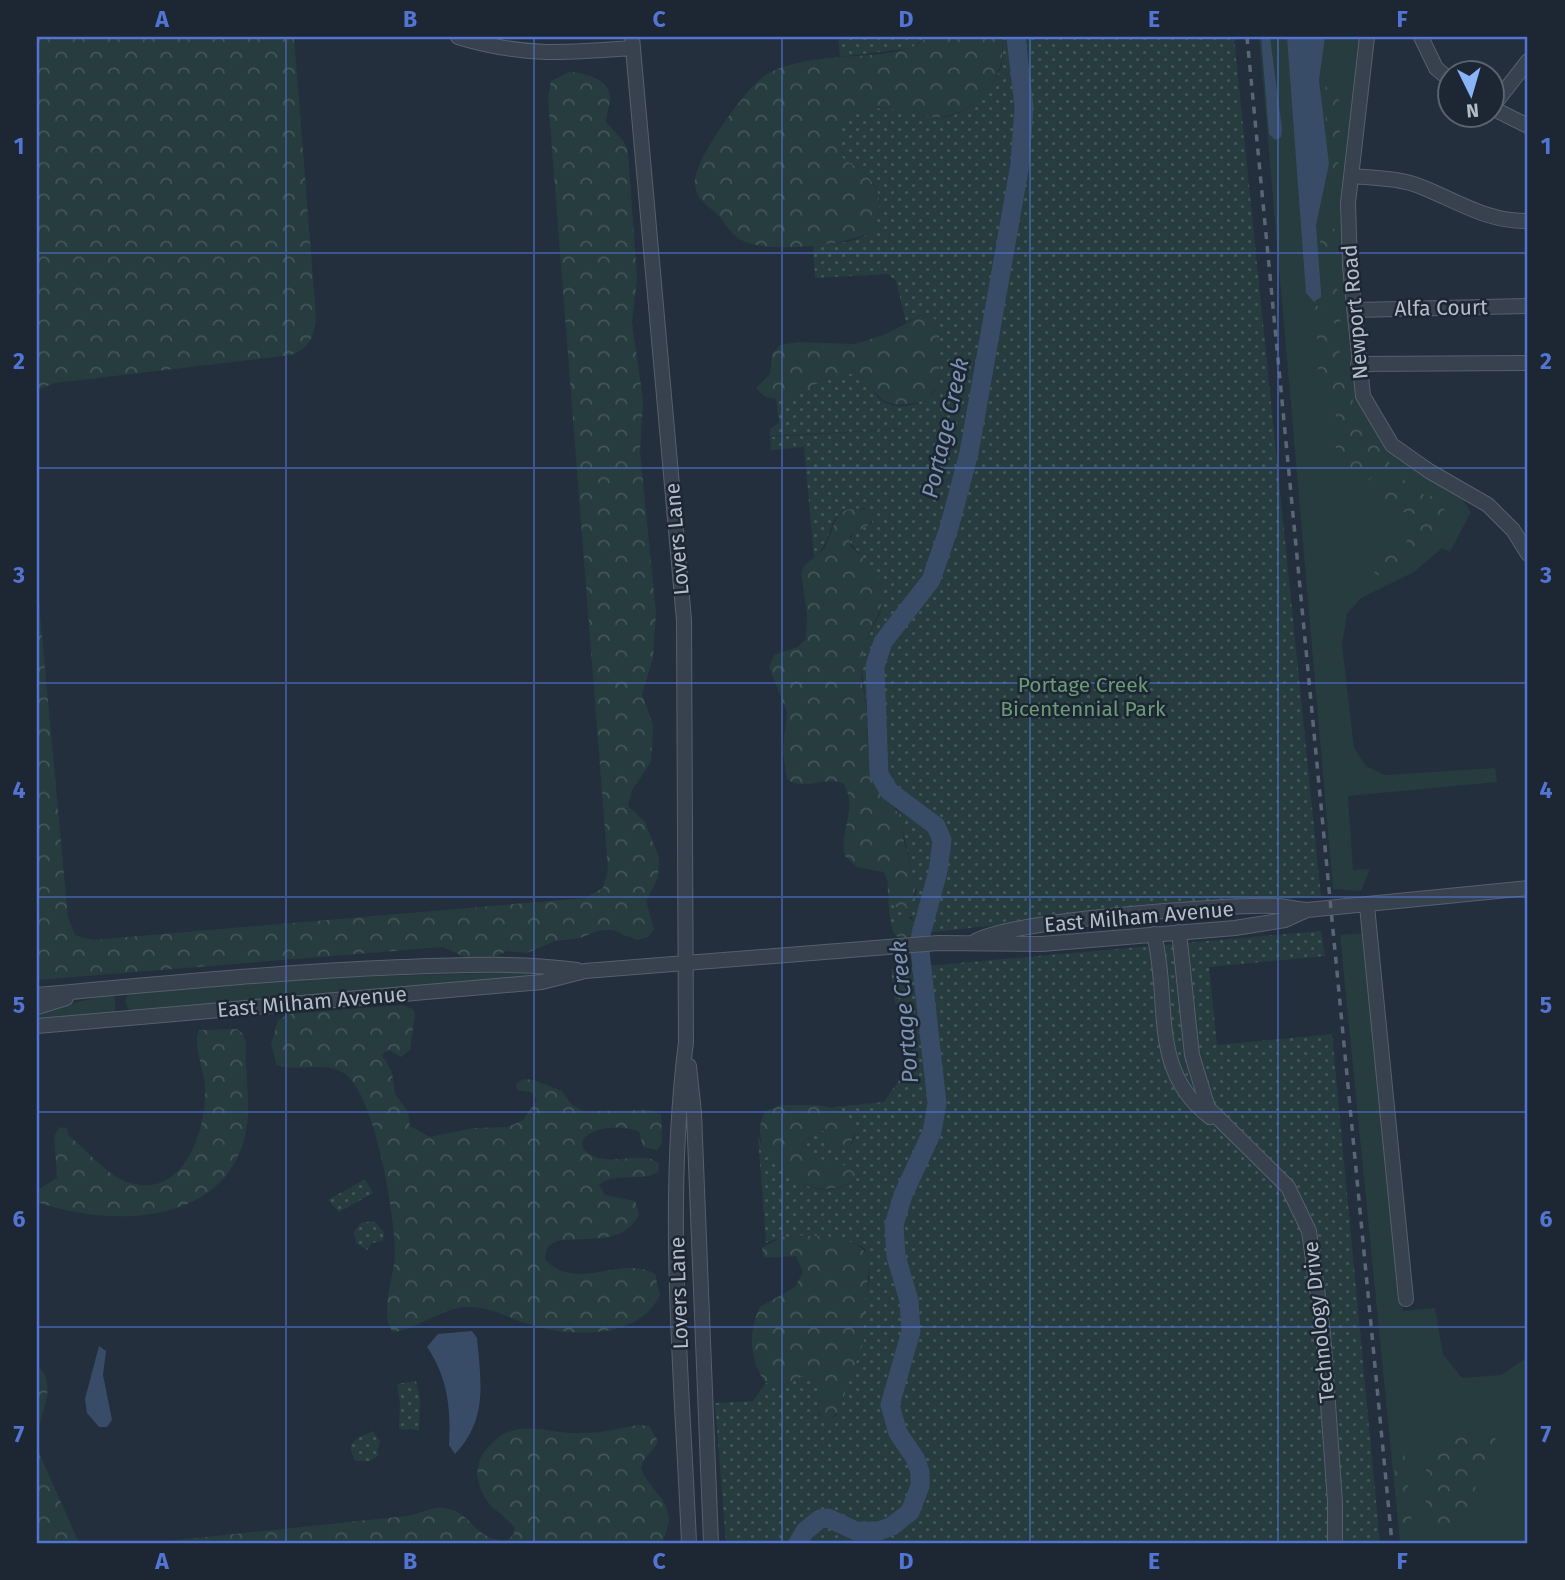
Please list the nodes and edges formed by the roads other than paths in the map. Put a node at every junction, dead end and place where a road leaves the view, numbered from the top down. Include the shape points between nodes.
1 (458, 37) edge
2 (1367, 37) edge
3 (1421, 37) edge
4 (632, 42) edge
5 (1528, 61) edge
6 (1436, 68) edge
7 (1506, 89) edge
8 (1506, 114) edge
9 (1528, 126) edge
10 (1353, 176) junction
11 (1528, 221) edge
12 (1528, 306) edge
13 (1354, 310) junction
14 (1528, 363) edge
15 (1358, 364) junction
16 (1528, 554) edge
17 (1528, 888) edge
18 (1367, 905) junction
19 (1307, 910) junction
20 (1179, 932) junction
21 (1154, 934) junction
22 (974, 942) junction
23 (687, 965) junction
24 (585, 971) junction
25 (87, 991) junction
26 (37, 995) edge
27 (37, 1007) edge
28 (1189, 1025) junction
29 (37, 1026) edge
30 (1164, 1028) junction
31 (686, 1042) junction
32 (1230, 1133) junction
33 (1406, 1299) dead end
34 (689, 1543) edge
35 (710, 1543) edge
36 (1335, 1543) edge

1 - 4 street via 505,50 546,54
2 - 10 street, Newport Road
3 - 6 street
4 - 23 street, Lovers Lane via 684,620
5 - 7 street
8 - 9 street
10 - 11 street via 1394,179 1473,212
10 - 13 street, Newport Road via 1348,235
12 - 13 street, Alfa Court
13 - 15 street, Newport Road
14 - 15 street
15 - 16 street, Newport Road via 1363,396 1392,445 1488,505 1513,530
17 - 18 street, East Milham Avenue
18 - 19 street, East Milham Avenue
18 - 33 street
19 - 20 street, East Milham Avenue via 1286,920
19 - 22 street, East Milham Avenue via 1275,906 1176,911 1038,926
20 - 21 street, East Milham Avenue
20 - 28 street, Technology Drive
21 - 22 street, East Milham Avenue via 1042,944 988,946
21 - 30 street
22 - 23 street, East Milham Avenue
23 - 24 street, East Milham Avenue
23 - 31 street, Lovers Lane
24 - 25 street, East Milham Avenue via 551,966 386,968
24 - 29 street, East Milham Avenue via 542,982
25 - 26 street, East Milham Avenue
25 - 27 street
28 - 30 street
28 - 32 street, Technology Drive via 1198,1084 1208,1108
30 - 32 street via 1177,1083 1194,1105
31 - 34 street, Lovers Lane via 678,1107 676,1244
31 - 35 street, Lovers Lane via 695,1126
32 - 36 street, Technology Drive via 1288,1187 1309,1231 1323,1333

